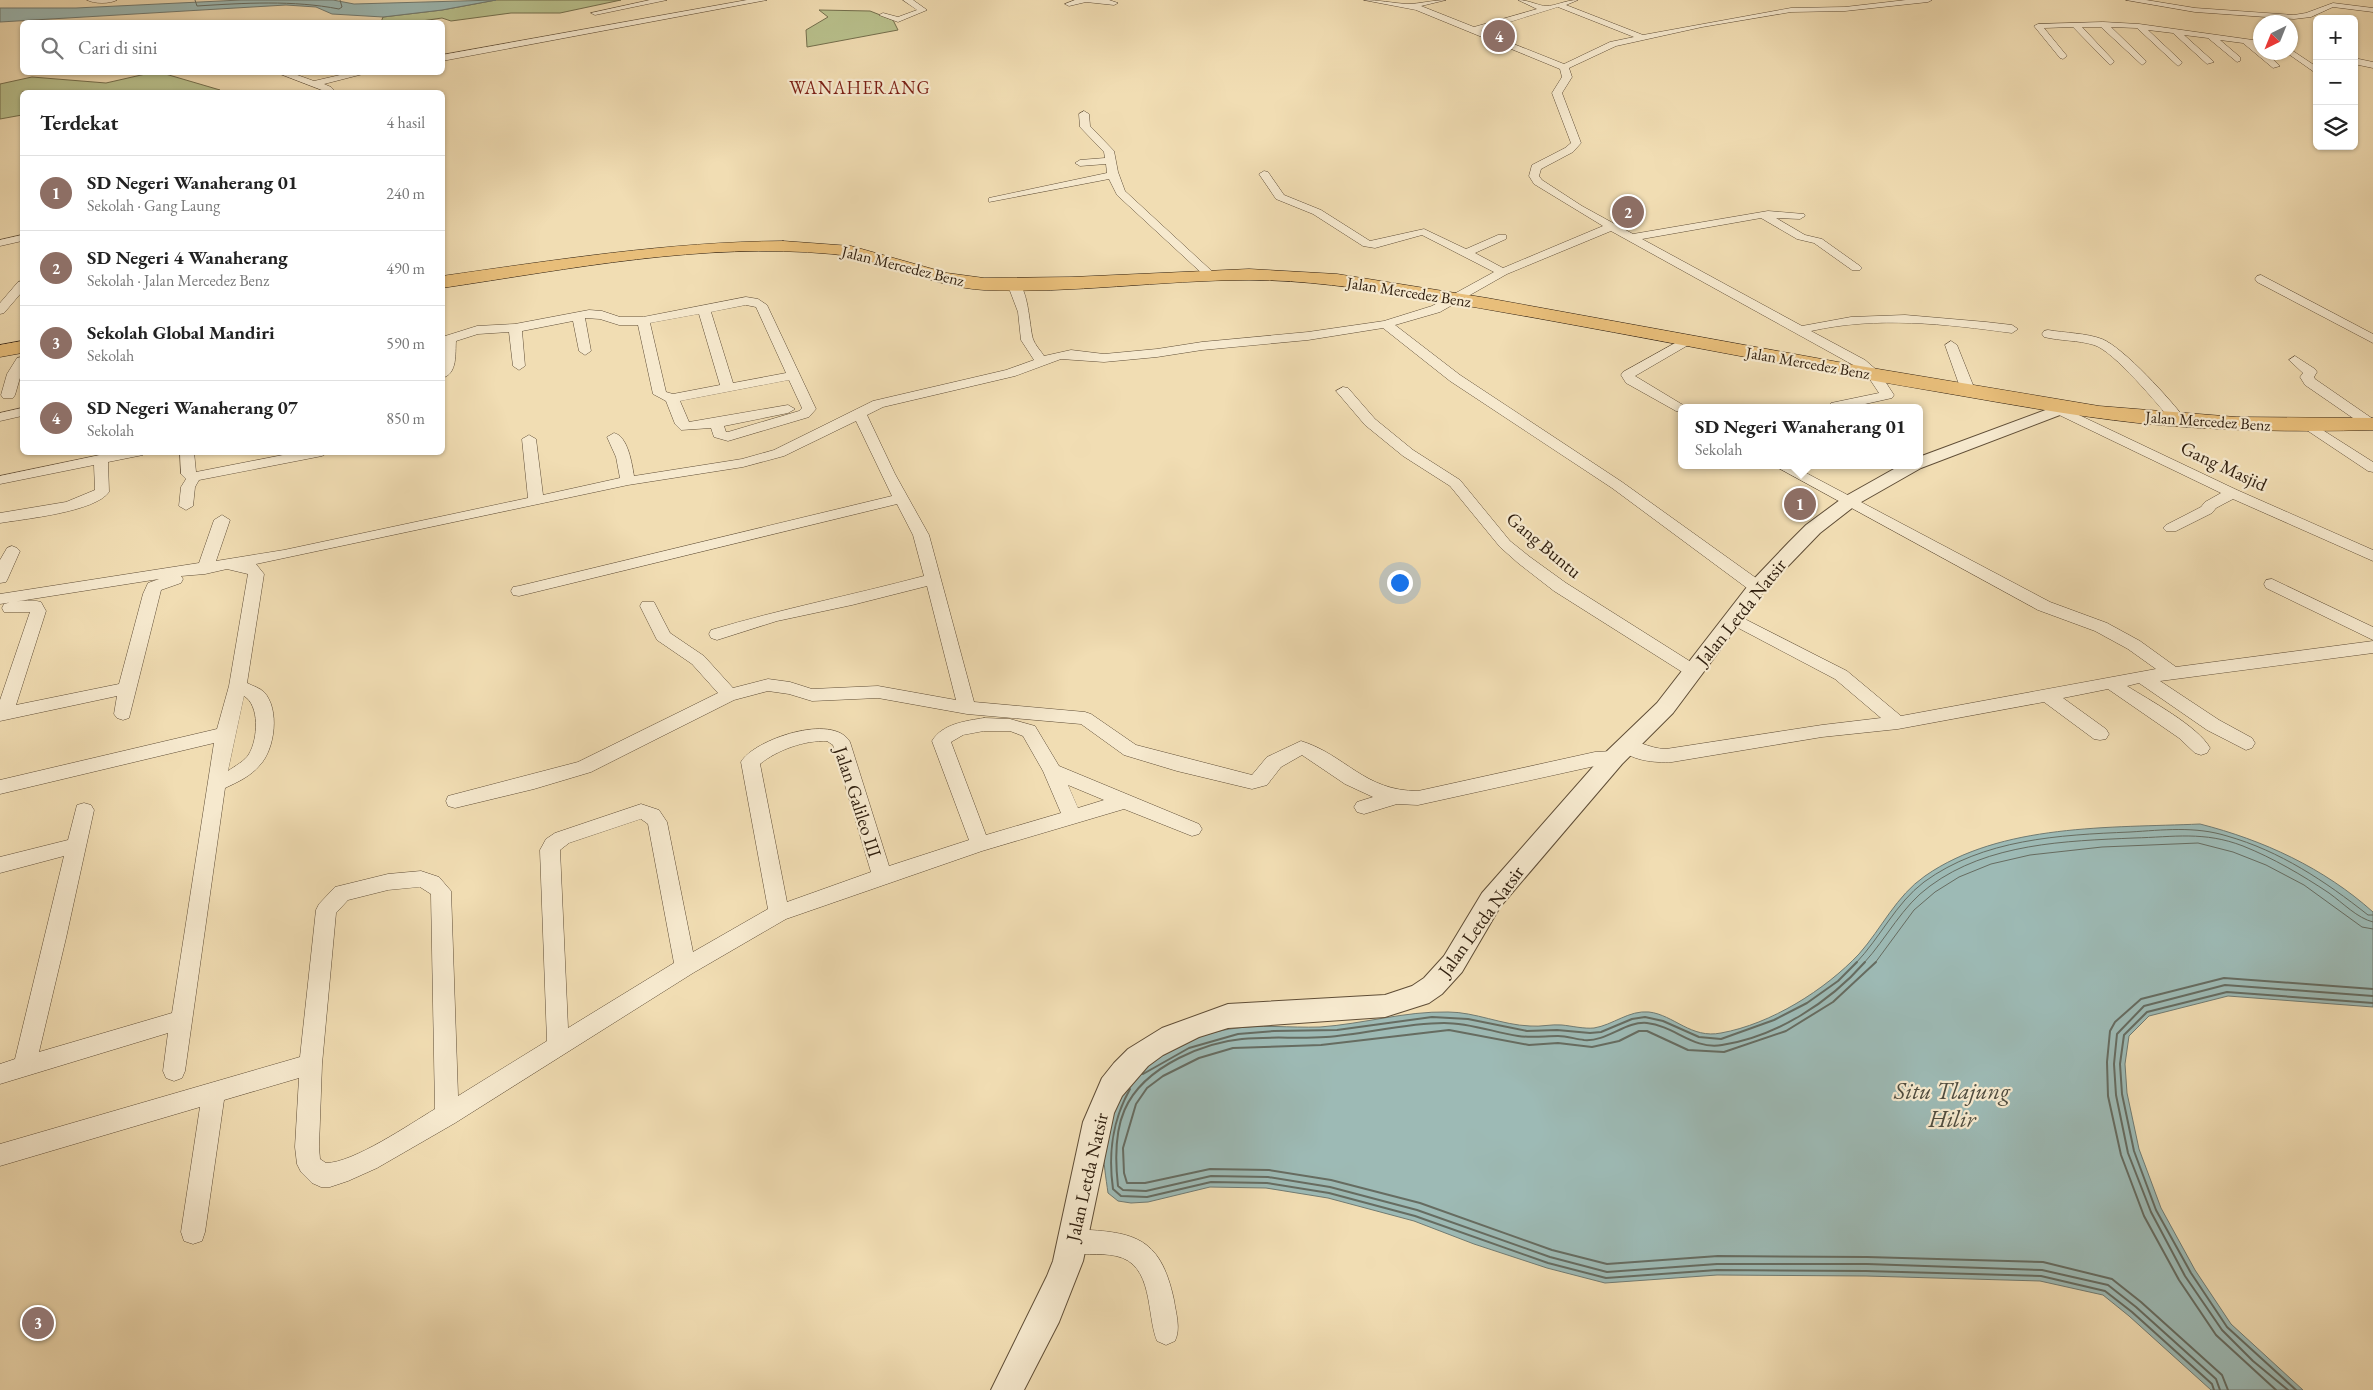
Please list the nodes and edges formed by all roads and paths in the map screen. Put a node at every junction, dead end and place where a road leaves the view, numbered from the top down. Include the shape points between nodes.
1 (91, 0) edge
2 (113, 0) edge
3 (663, 0) edge
4 (763, 0) edge
5 (907, 0) edge
6 (1085, 0) edge
7 (1368, 0) edge
8 (1442, 0) edge
9 (1522, 0) edge
10 (1574, 0) edge
11 (1928, 0) edge
12 (2130, 0) edge
13 (730, 2) edge
14 (1114, 3) dead end
15 (1069, 4) dead end
16 (1559, 5) junction
17 (1411, 6) junction
18 (1545, 9) junction
19 (2373, 10) edge
20 (884, 15) dead end
21 (2103, 24) junction
22 (2076, 25) junction
23 (2139, 26) junction
24 (607, 28) junction
25 (1474, 30) junction
26 (2175, 31) junction
27 (2209, 35) junction
28 (1641, 37) junction
29 (2246, 40) junction
30 (2253, 42) edge
31 (2164, 50) junction
32 (2298, 51) edge
33 (2197, 52) junction
34 (2307, 52) dead end
35 (2063, 56) dead end
36 (2298, 56) edge
37 (445, 57) edge
38 (2238, 60) dead end
39 (2358, 60) edge
40 (2373, 60) edge
41 (2358, 61) edge
42 (2110, 62) dead end
43 (2142, 62) dead end
44 (2210, 62) dead end
45 (2178, 63) dead end
46 (2373, 65) edge
47 (2276, 66) dead end
48 (1564, 67) junction
49 (2313, 69) edge
50 (354, 75) edge
51 (302, 76) edge
52 (314, 84) junction
53 (328, 90) edge
54 (1084, 114) dead end
55 (1108, 161) junction
56 (1080, 163) dead end
57 (1264, 174) dead end
58 (1112, 175) junction
59 (993, 200) dead end
60 (1763, 216) junction
61 (1800, 216) dead end
62 (1612, 226) junction
63 (1502, 237) dead end
64 (1632, 237) junction
65 (20, 238) edge
66 (0, 243) edge
67 (1466, 253) junction
68 (1856, 268) dead end
69 (1503, 272) junction
70 (1212, 276) junction
71 (2261, 279) dead end
72 (445, 282) edge
73 (1012, 283) junction
74 (20, 287) edge
75 (1456, 300) junction
76 (0, 310) edge
77 (704, 310) junction
78 (578, 317) junction
79 (643, 321) junction
80 (1386, 324) junction
81 (515, 328) junction
82 (2012, 329) dead end
83 (1800, 330) junction
84 (2048, 334) dead end
85 (2373, 339) edge
86 (446, 340) edge
87 (1686, 341) junction
88 (1951, 345) dead end
89 (20, 347) edge
90 (0, 351) edge
91 (585, 351) dead end
92 (2295, 360) dead end
93 (1042, 362) junction
94 (20, 364) edge
95 (519, 366) dead end
96 (445, 371) edge
97 (1874, 374) junction
98 (794, 376) junction
99 (728, 388) junction
100 (1968, 390) junction
101 (1343, 391) dead end
102 (8, 395) dead end
103 (672, 398) junction
104 (1846, 404) edge
105 (1678, 406) edge
106 (2063, 408) junction
107 (859, 412) junction
108 (20, 413) edge
109 (1, 418) edge
110 (2179, 420) junction
111 (2372, 424) edge
112 (2310, 426) junction
113 (614, 437) dead end
114 (529, 439) dead end
115 (63, 455) edge
116 (124, 455) edge
117 (187, 455) edge
118 (307, 455) edge
119 (102, 460) junction
120 (1923, 461) edge
121 (60, 468) junction
122 (2373, 468) edge
123 (1788, 469) edge
124 (1907, 469) edge
125 (194, 477) junction
126 (0, 480) edge
127 (628, 481) junction
128 (2232, 493) junction
129 (902, 498) junction
130 (536, 501) junction
131 (1850, 501) junction
132 (186, 506) dead end
133 (0, 518) edge
134 (222, 520) dead end
135 (2172, 528) dead end
136 (12, 550) dead end
137 (2373, 556) edge
138 (205, 568) junction
139 (0, 578) edge
140 (934, 579) junction
141 (2272, 584) dead end
142 (1757, 586) junction
143 (519, 591) dead end
144 (0, 599) edge
145 (648, 606) dead end
146 (0, 610) edge
147 (1733, 618) junction
148 (717, 634) dead end
149 (2373, 634) edge
150 (2373, 647) edge
151 (1692, 672) junction
152 (2173, 673) junction
153 (2142, 678) junction
154 (2111, 683) junction
155 (238, 686) junction
156 (127, 688) junction
157 (729, 695) junction
158 (2047, 695) junction
159 (966, 708) junction
160 (2, 714) edge
161 (123, 714) dead end
162 (1898, 723) junction
163 (225, 734) junction
164 (2100, 734) dead end
165 (2246, 743) dead end
166 (2201, 748) dead end
167 (1621, 752) junction
168 (1052, 771) junction
169 (216, 784) junction
170 (0, 787) edge
171 (1397, 797) junction
172 (454, 801) dead end
173 (1123, 802) junction
174 (1364, 807) dead end
175 (84, 810) dead end
176 (1073, 817) junction
177 (1192, 829) dead end
178 (980, 844) junction
179 (76, 845) junction
180 (0, 864) edge
181 (882, 876) junction
182 (779, 913) junction
183 (685, 967) junction
184 (181, 1020) junction
185 (558, 1045) junction
186 (311, 1064) junction
187 (24, 1067) junction
188 (174, 1071) dead end
189 (0, 1074) edge
190 (214, 1091) junction
191 (447, 1115) junction
192 (0, 1155) edge
193 (193, 1232) dead end
194 (1072, 1241) junction
195 (1166, 1332) dead end
196 (1007, 1390) edge

1 - 2 street
3 - 24 street via 596,12
4 - 13 street
5 - 20 street via 923,10 898,20
6 - 14 street
6 - 15 street
7 - 17 street
8 - 17 street
9 - 18 street
10 - 16 street
11 - 28 street via 1845,9 1791,10
12 - 19 street via 2195,10 2281,17 2304,16 2333,5
13 - 24 street
16 - 18 street
16 - 28 street
17 - 25 street
18 - 25 street
21 - 22 street
21 - 23 street
21 - 43 street
22 - 35 street via 2038,26
22 - 42 street
23 - 26 street
23 - 31 street
24 - 37 street
25 - 48 street
26 - 27 street
26 - 33 street
27 - 29 street
27 - 38 street
28 - 48 street via 1613,44
29 - 30 street
29 - 47 street
31 - 33 street
31 - 45 street
32 - 34 street
33 - 44 street
36 - 49 street
39 - 40 street
41 - 46 street
48 - 62 street via 1567,77 1557,92 1576,140 1575,145 1536,167 1534,176 1547,189
50 - 52 street
51 - 52 street
52 - 53 street
54 - 55 street via 1084,127 1106,147 1110,154
55 - 56 street
55 - 58 street
57 - 67 street via 1280,197 1317,212 1367,244 1375,245 1422,231
58 - 59 street
58 - 70 street via 1121,193
60 - 61 street
60 - 64 street
60 - 68 street via 1802,237 1818,241
62 - 64 street
62 - 69 street
63 - 67 street
64 - 83 street
65 - 66 street
67 - 69 street
69 - 75 street
70 - 73 main road, Jalan Mercedez Benz
70 - 75 main road, Jalan Mercedez Benz via 1275,275 1331,279
71 - 85 street
72 - 73 main road, Jalan Mercedez Benz via 679,251 751,247 843,250 943,278 981,284
73 - 93 street via 1024,312 1027,340
74 - 76 street
75 - 80 street via 1424,314
75 - 87 main road, Jalan Mercedez Benz
77 - 79 street
77 - 98 street via 746,301 761,305
77 - 99 street
78 - 79 street via 595,314 612,320
78 - 81 street
78 - 91 street
79 - 103 street via 660,394
80 - 93 street via 1318,335 1104,358 1065,354
80 - 142 street via 1455,378 1617,485
81 - 86 street via 478,330
81 - 95 street
82 - 83 street via 1926,320 1842,322
83 - 97 street
84 - 110 street via 2096,341 2107,346
86 - 96 street
87 - 97 main road, Jalan Mercedez Benz
87 - 105 street via 1628,375
88 - 100 street
89 - 90 main road
92 - 111 street via 2310,372 2307,380
93 - 107 street via 975,382 893,399
94 - 102 street
97 - 100 main road, Jalan Mercedez Benz
97 - 104 street via 1887,396
98 - 99 street
98 - 103 street via 808,405 717,424 684,426
99 - 103 street
100 - 106 main road, Jalan Mercedez Benz
101 - 151 street, Gang Buntu via 1370,422 1408,453 1455,483 1505,544 1524,560
106 - 110 main road, Jalan Mercedez Benz
106 - 120 street
106 - 128 street, Gang Masjid
107 - 127 street via 808,441 761,458
107 - 129 street
108 - 109 street
110 - 112 main road, Jalan Mercedez Benz
111 - 112 main road, Jalan Mercedez Benz
112 - 122 street
113 - 127 street via 623,457
114 - 130 street
115 - 121 street
116 - 119 street
117 - 125 street via 188,474
118 - 125 street
119 - 121 street
119 - 133 street via 102,492 97,497
121 - 126 street
123 - 131 street
124 - 131 street, Jalan Letda Natsir
125 - 132 street via 188,487
127 - 130 street
128 - 135 street
128 - 137 street, Gang Masjid
129 - 140 street via 921,535
129 - 143 street
130 - 138 street via 284,555
131 - 142 street, Jalan Letda Natsir via 1814,529
131 - 152 street via 2044,606 2101,627
134 - 138 street
136 - 139 street
138 - 144 street
140 - 148 street via 775,616
140 - 159 street
141 - 149 street
142 - 147 street, Jalan Letda Natsir
145 - 157 street via 663,636 698,660
146 - 160 street via 28,606 35,606 38,610
147 - 151 street, Jalan Letda Natsir
147 - 162 street via 1841,675
150 - 152 street
151 - 167 street, Jalan Letda Natsir via 1665,708
152 - 153 street
153 - 154 street
153 - 165 street
154 - 158 street
154 - 166 street via 2185,732
155 - 156 street via 256,574 255,570 246,567 198,573 154,587
155 - 163 street
155 - 169 street via 258,696 262,702 262,746 256,758 240,772
156 - 160 street
156 - 161 street
157 - 159 street via 768,686 812,695 878,692
157 - 172 street via 584,767
158 - 162 street
158 - 164 street
159 - 171 street via 1085,718 1130,750 1252,782 1260,780 1274,762 1301,748 1314,753 1362,786
162 - 167 street via 1822,731 1657,757
163 - 169 street
163 - 170 street
167 - 171 street via 1418,798
167 - 194 street, Jalan Letda Natsir via 1491,900 1453,964 1420,995 1400,1003 1360,1009 1228,1016 1181,1031 1142,1054 1115,1082 1103,1104
168 - 173 street
168 - 176 street
168 - 178 street via 1029,731 1023,727 973,726 944,737 941,741
169 - 184 street
171 - 174 street
173 - 176 street
173 - 177 street
175 - 179 street
176 - 178 street
178 - 181 street
179 - 180 street
179 - 187 street
181 - 182 street
181 - 182 street, Jalan Galileo III via 841,742 835,736 824,734 783,744 750,762
182 - 183 street
183 - 185 street
183 - 185 street via 652,815 641,811 558,841 550,850
184 - 187 street
184 - 188 street
185 - 191 street
186 - 190 street
186 - 191 street via 307,1147 309,1164 321,1175 348,1170
186 - 191 street via 326,910 342,893 357,888 421,879 432,883 441,891
187 - 189 street
190 - 192 street
190 - 193 street
194 - 195 street via 1119,1244 1144,1255 1157,1286
194 - 196 street, Jalan Letda Natsir via 1054,1301

